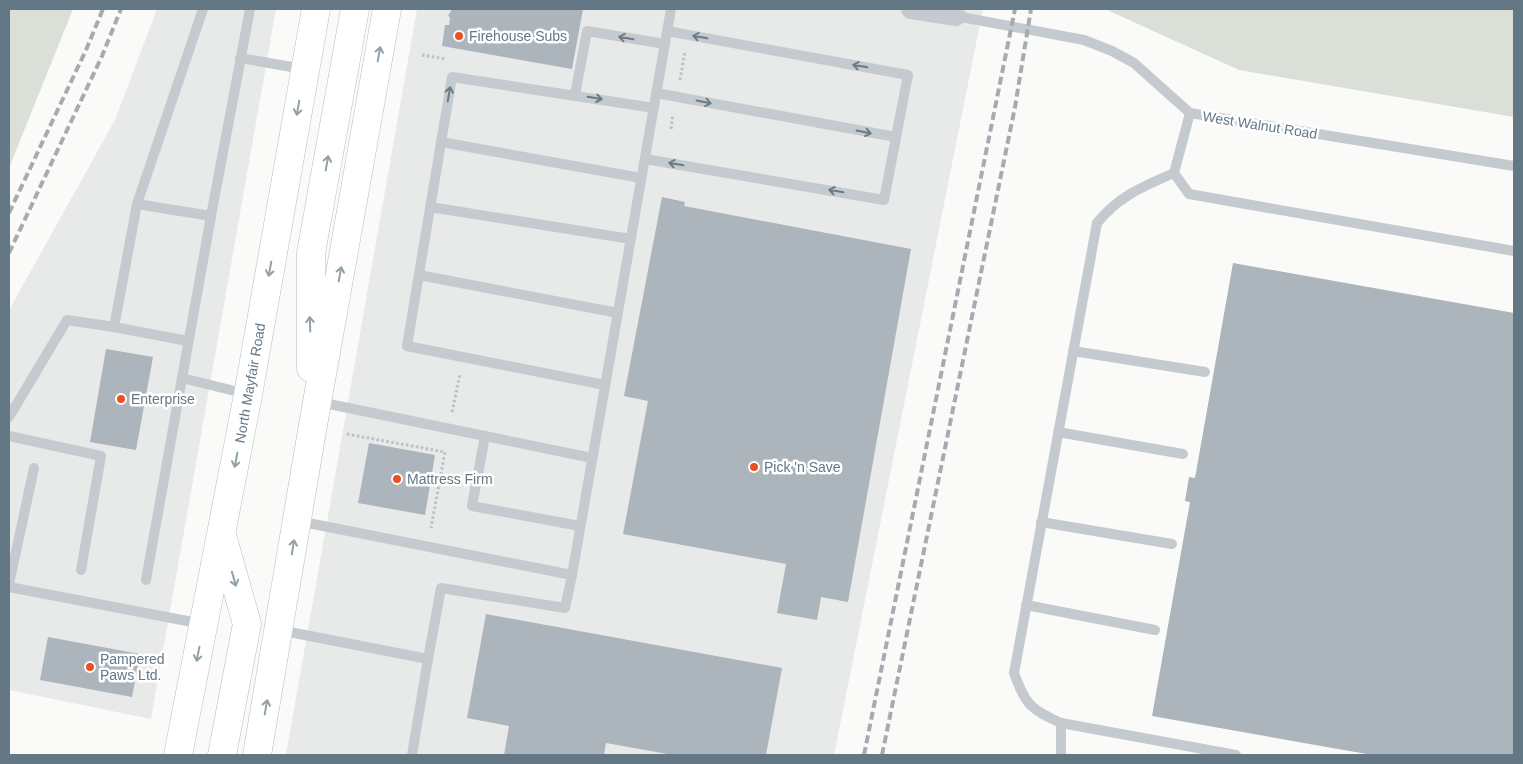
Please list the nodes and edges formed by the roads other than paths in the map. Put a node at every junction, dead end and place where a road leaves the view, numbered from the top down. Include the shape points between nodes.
1 (203, 9) edge
2 (250, 9) edge
3 (316, 9) edge
4 (355, 9) edge
5 (387, 9) edge
6 (671, 9) edge
7 (911, 9) edge
8 (956, 16) joint
9 (667, 31) junction
10 (665, 44) junction
11 (240, 58) junction
12 (305, 70) junction
13 (656, 93) junction
14 (575, 95) junction
15 (654, 108) junction
16 (1190, 113) junction
17 (896, 138) junction
18 (441, 142) junction
19 (645, 159) junction
20 (1514, 166) edge
21 (1174, 174) junction
22 (641, 178) junction
23 (137, 204) junction
24 (430, 207) junction
25 (211, 216) junction
26 (631, 239) junction
27 (1514, 251) edge
28 (419, 275) junction
29 (618, 313) junction
30 (114, 327) junction
31 (188, 340) junction
32 (1073, 351) junction
33 (1205, 372) dead end
34 (182, 378) junction
35 (605, 385) junction
36 (248, 395) junction
37 (314, 409) junction
38 (9, 417) edge
39 (1058, 432) junction
40 (9, 436) edge
41 (485, 436) junction
42 (1183, 454) dead end
43 (592, 458) junction
44 (34, 468) dead end
45 (297, 521) junction
46 (1041, 522) junction
47 (580, 526) junction
48 (221, 532) junction
49 (1172, 544) dead end
50 (81, 570) dead end
51 (572, 575) junction
52 (146, 580) dead end
53 (9, 585) edge
54 (1026, 605) junction
55 (204, 624) junction
56 (279, 630) junction
57 (1155, 630) dead end
58 (428, 659) junction
59 (1061, 723) junction
60 (1210, 753) edge
61 (178, 755) edge
62 (222, 755) edge
63 (257, 755) edge
64 (412, 755) edge
65 (1061, 755) edge
66 (1236, 755) edge

1 - 23 lane
2 - 11 lane
3 - 12 main road, North Mayfair Road
37 -> 4 main road via 311,253
37 -> 5 main road
6 - 9 lane
7 - 8 street, West Walnut Road
8 - 16 lane, West Walnut Road via 1084,40 1112,51 1134,63
9 - 10 lane
17 -> 9 lane via 908,75
10 - 13 lane
10 -> 14 lane via 587,31
11 - 12 lane
11 - 25 lane
12 -> 36 main road, North Mayfair Road
13 - 15 lane
13 -> 17 lane
14 -> 15 lane
18 -> 14 lane via 452,77
15 - 19 lane
16 - 20 lane, West Walnut Road
16 - 21 lane
17 -> 19 lane via 884,200
18 - 22 lane
18 - 24 lane
19 - 22 lane
21 - 27 lane via 1189,194
21 - 32 lane via 1134,191 1110,206 1097,223
22 - 26 lane
23 - 25 lane
23 - 30 lane
24 - 26 lane
24 - 28 lane
25 - 31 lane
26 - 29 lane
28 - 29 lane
28 - 35 lane via 407,346
29 - 35 lane
30 - 31 lane
30 - 38 lane via 67,320
31 - 34 lane
32 - 33 lane
32 - 39 lane
34 - 36 lane
34 - 52 lane
35 - 43 lane
36 -> 48 main road, North Mayfair Road
37 - 41 lane
37 - 45 main road
39 - 42 lane
39 - 46 lane
40 - 50 lane via 101,456
41 - 43 lane
41 - 47 lane via 472,506
43 - 47 lane
44 - 53 lane
45 - 51 lane
56 -> 45 main road
46 - 49 lane
46 - 54 lane
47 - 51 lane
48 - 55 main road, North Mayfair Road
48 -> 62 main road via 247,624
51 - 58 lane via 565,608 441,588
53 - 55 lane
54 - 57 lane
54 - 59 lane via 1014,673 1021,693 1036,712
55 -> 61 main road, North Mayfair Road
56 - 58 lane
63 -> 56 main road
58 - 64 lane
59 - 60 lane
59 - 65 lane
60 - 66 lane

